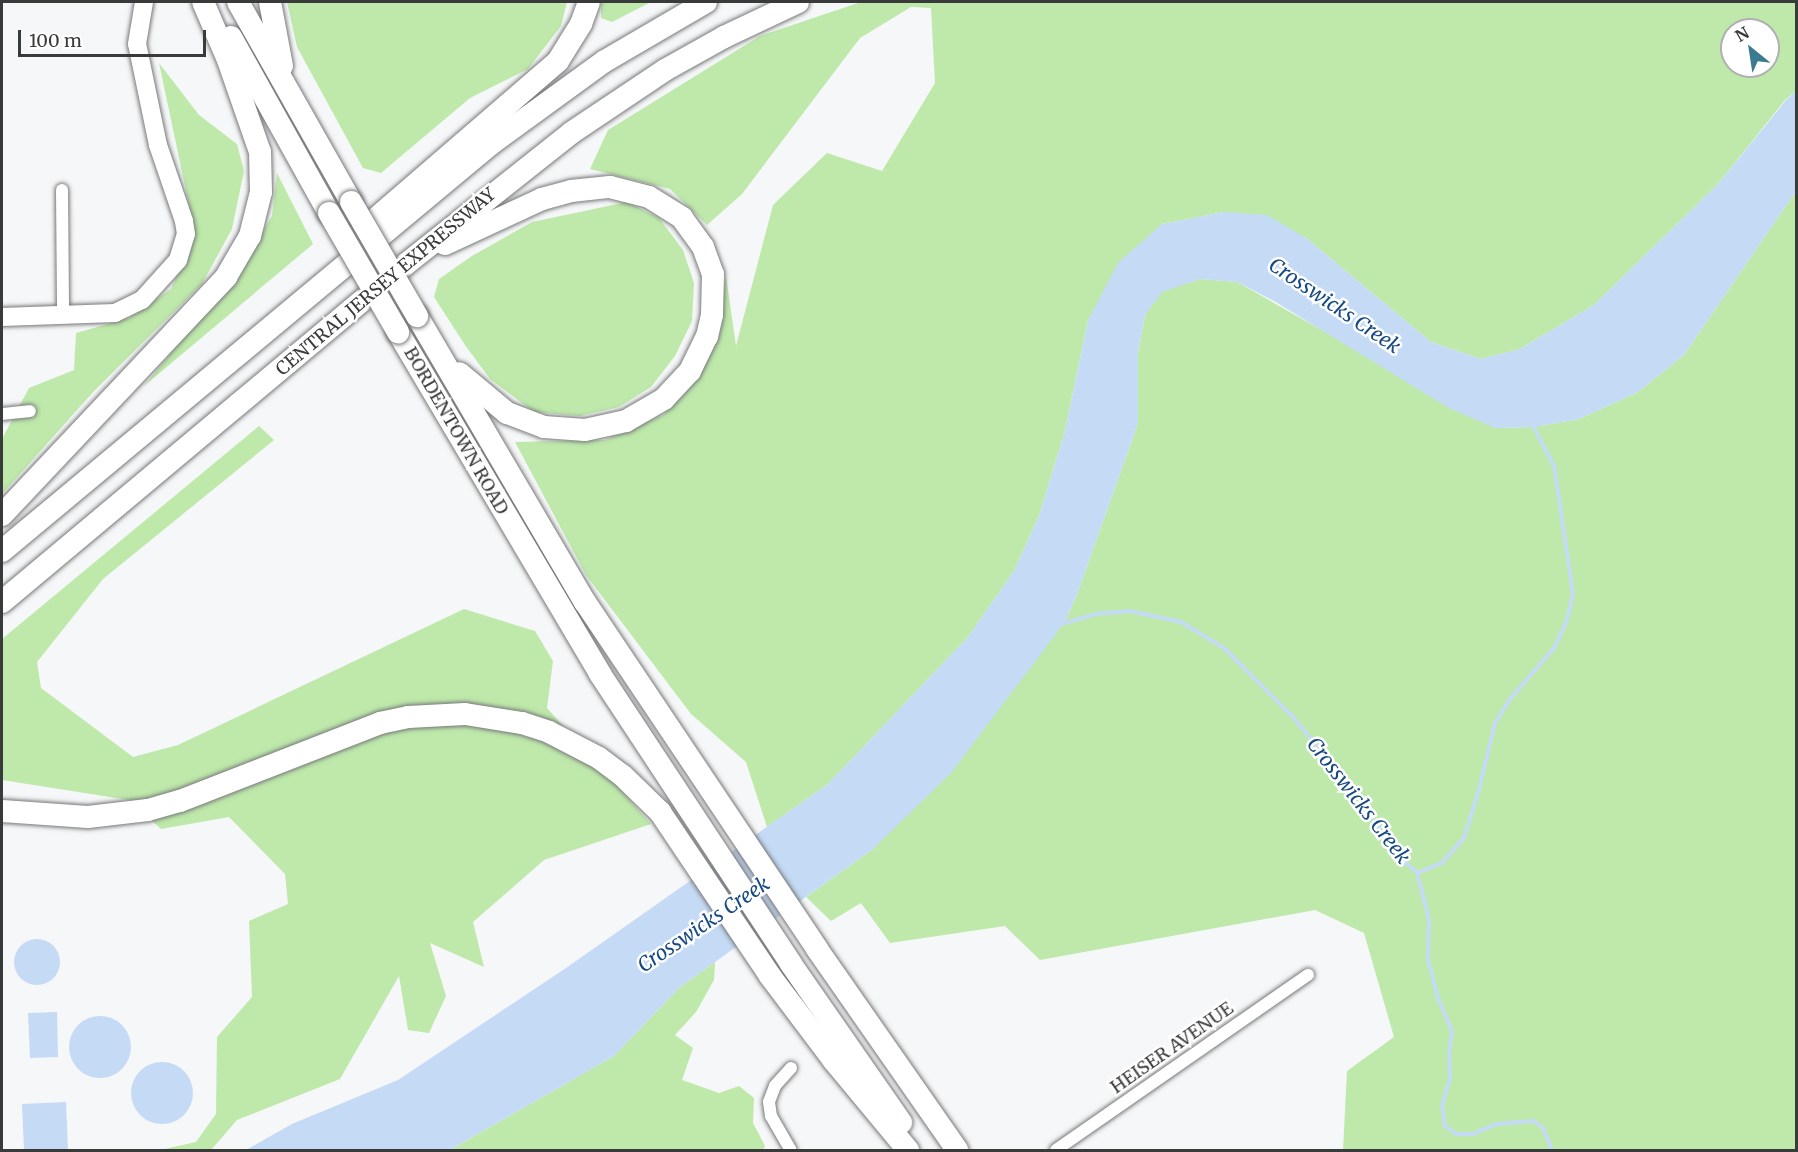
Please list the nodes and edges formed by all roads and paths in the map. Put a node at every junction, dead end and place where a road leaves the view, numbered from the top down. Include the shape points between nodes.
1 (144, 2) edge
2 (205, 2) edge
3 (238, 2) edge
4 (270, 2) edge
5 (589, 2) edge
6 (706, 2) edge
7 (798, 2) edge
8 (289, 91) junction
9 (62, 190) dead end
10 (406, 264) junction
11 (63, 315) junction
12 (2, 317) edge
13 (443, 358) junction
14 (30, 411) dead end
15 (2, 414) edge
16 (95, 473) junction
17 (2, 515) edge
18 (2, 551) edge
19 (2, 602) edge
20 (2, 811) edge
21 (1308, 975) dead end
22 (791, 1068) dead end
23 (790, 1148) edge
24 (908, 1150) edge
25 (921, 1150) edge
26 (957, 1150) edge
27 (1056, 1150) edge

1 - 11 street via 137,44 158,146 186,234 178,260 151,292 131,307 101,314
2 - 17 highway via 260,152 261,192 250,236 226,277
2 - 25 highway, BORDENTOWN ROAD, bridge via 235,44 329,213 594,665 791,964
3 - 8 highway, BORDENTOWN ROAD
4 - 8 highway
5 - 16 highway via 570,45 544,75 389,206
6 - 16 highway via 605,61 528,114
7 - 10 highway, CENTRAL JERSEY EXPRESSWAY via 724,37 627,94 517,174
8 - 13 highway, BORDENTOWN ROAD, bridge
9 - 11 street
10 - 13 highway via 542,199 610,187 631,190 666,206 693,232 710,263 712,315 690,371 646,411 626,421 606,427 565,430 525,421 482,394
10 - 19 highway, CENTRAL JERSEY EXPRESSWAY
11 - 12 street
13 - 26 highway, BORDENTOWN ROAD via 585,602
14 - 15 street
16 - 18 highway
20 - 24 highway via 88,817 148,810 380,723 408,717 465,714 522,723 599,758 644,795 666,821 770,976
21 - 27 street, HEISER AVENUE
22 - 23 street via 775,1086 769,1102 771,1116

